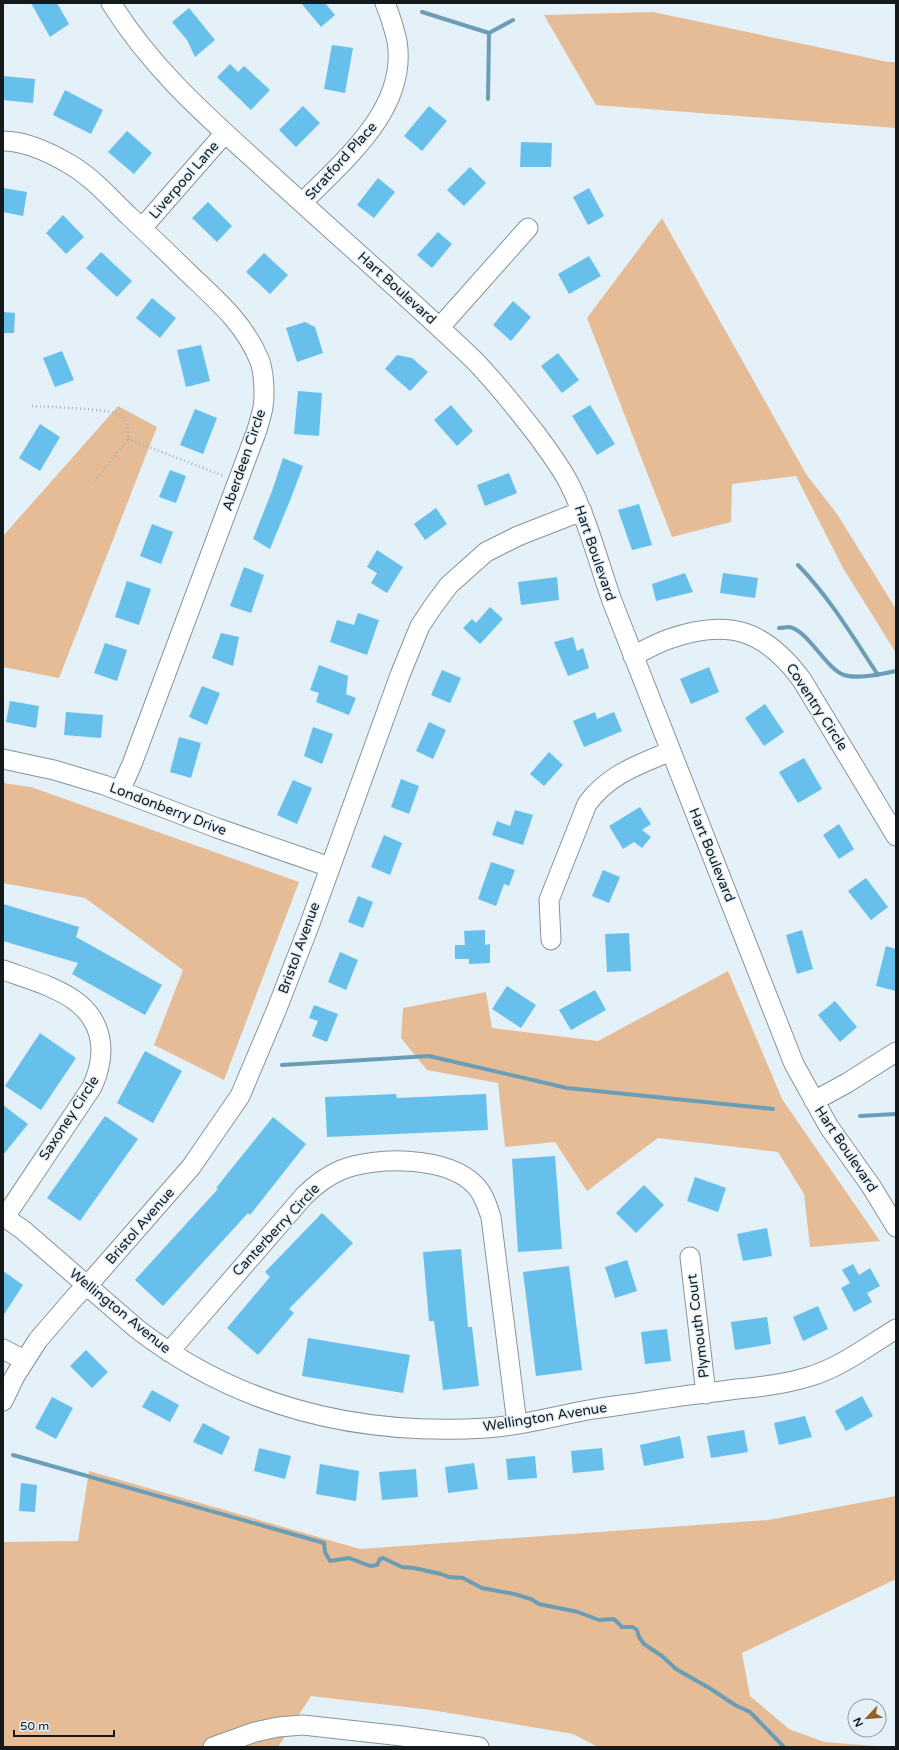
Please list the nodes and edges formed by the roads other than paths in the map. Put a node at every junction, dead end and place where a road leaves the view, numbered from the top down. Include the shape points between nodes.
1 (111, 3) edge
2 (385, 3) edge
3 (225, 133) junction
4 (3, 141) edge
5 (302, 203) junction
6 (142, 228) junction
7 (528, 228) dead end
8 (440, 327) junction
9 (582, 511) junction
10 (633, 656) junction
11 (671, 750) junction
12 (3, 759) edge
13 (120, 791) junction
14 (896, 836) edge
15 (330, 867) junction
16 (551, 940) dead end
17 (3, 970) edge
18 (896, 1052) edge
19 (814, 1101) junction
20 (4, 1216) edge
21 (896, 1227) edge
22 (690, 1257) dead end
23 (86, 1286) junction
24 (896, 1329) edge
25 (3, 1349) edge
26 (169, 1352) junction
27 (14, 1368) edge
28 (706, 1394) junction
29 (3, 1401) edge
30 (517, 1424) junction
31 (213, 1747) edge
32 (479, 1747) edge

1 - 3 street, Hart Boulevard via 152,61
2 - 5 street, Stratford Place via 397,42 394,83 387,103 364,138
3 - 5 street, Hart Boulevard
3 - 6 street, Liverpool Lane
4 - 6 street, Aberdeen Circle via 52,154 73,166
5 - 8 street, Hart Boulevard
6 - 13 street, Aberdeen Circle via 237,321 260,360 263,406 257,430
7 - 8 street
8 - 9 street, Hart Boulevard via 503,390 555,459
9 - 10 street, Hart Boulevard
9 - 15 street, Bristol Avenue via 518,536 486,552 449,585 434,605 420,626 400,675
10 - 11 street, Hart Boulevard
10 - 14 street, Coventry Circle via 668,640 702,630 722,629 741,632 759,638 775,648 802,680
11 - 16 street via 611,778 597,790 587,804 549,900
11 - 19 street, Hart Boulevard via 787,1048 799,1077
12 - 13 street, Londonberry Drive via 54,770
13 - 15 street, Londonberry Drive
15 - 23 street, Bristol Avenue via 276,1012 240,1096 191,1167
17 - 20 street, Saxoney Circle via 62,993 79,1004 92,1019 100,1035 102,1054 99,1072 92,1086
18 - 19 street
19 - 21 street, Hart Boulevard
20 - 23 street, Wellington Avenue
22 - 28 street, Plymouth Court
23 - 26 street, Wellington Avenue
23 - 27 street, Bristol Avenue
24 - 28 street, Wellington Avenue via 848,1358 809,1377 761,1387
25 - 27 street
26 - 30 street, Wellington Avenue via 226,1384 280,1406 309,1414 369,1425 405,1428 488,1428
26 - 30 street, Canterberry Circle via 315,1185 342,1170 368,1163 433,1164 461,1175 475,1185 485,1200 491,1217
27 - 29 street, Bristol Avenue
28 - 30 street, Wellington Avenue via 594,1409
31 - 32 street via 255,1732 304,1725

